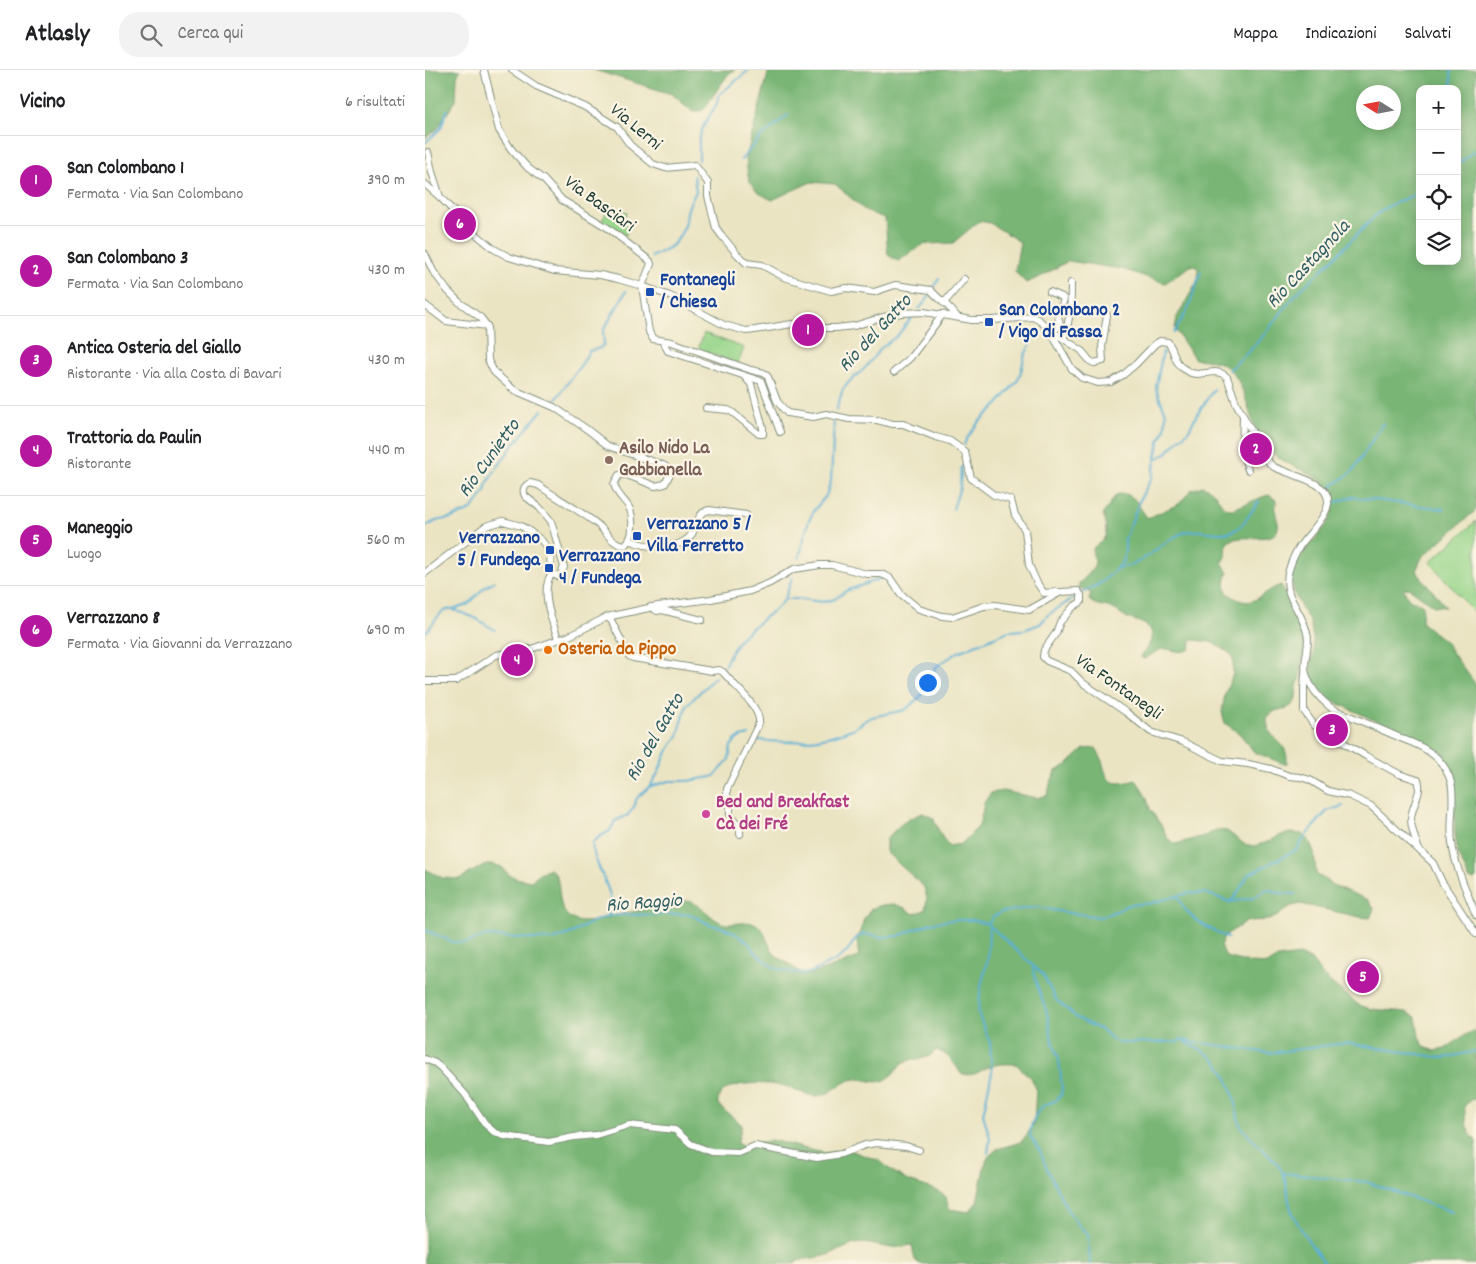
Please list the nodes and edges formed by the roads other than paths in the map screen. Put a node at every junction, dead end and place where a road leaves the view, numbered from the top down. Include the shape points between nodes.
1 (484, 70) edge
2 (512, 70) edge
3 (428, 152) dead end
4 (425, 184) edge
5 (441, 198) junction
6 (425, 254) edge
7 (964, 279) dead end
8 (1071, 283) dead end
9 (644, 286) junction
10 (1050, 292) dead end
11 (944, 303) junction
12 (425, 305) edge
13 (943, 314) junction
14 (1107, 315) dead end
15 (957, 316) junction
16 (487, 326) junction
17 (1050, 331) junction
18 (1060, 336) junction
19 (663, 342) junction
20 (894, 372) dead end
21 (743, 375) junction
22 (707, 408) dead end
23 (1243, 415) junction
24 (779, 432) dead end
25 (1249, 470) dead end
26 (746, 514) dead end
27 (630, 540) junction
28 (425, 573) edge
29 (551, 574) junction
30 (1061, 592) junction
31 (651, 607) junction
32 (607, 617) junction
33 (702, 620) dead end
34 (558, 639) junction
35 (1306, 672) junction
36 (425, 681) edge
37 (740, 834) dead end
38 (1418, 848) junction
39 (1476, 914) edge
40 (1476, 934) edge
41 (425, 1059) edge
42 (919, 1150) dead end

1 - 9 street, Via Basciari via 499,130 511,149 562,200 608,228 650,262
2 - 11 street, Via Lerni via 536,86 585,107 617,127 630,145 653,164 665,168 695,165 708,183 716,228 746,263 762,265 785,277 825,290 846,288 874,292 895,285 931,290
3 - 5 street
4 - 5 street
5 - 9 street via 471,230 509,257 555,272 600,276
6 - 16 street via 447,290
7 - 11 street
8 - 18 street via 1069,322 1065,334
9 - 13 street via 724,325 745,331 792,324 836,328 901,313
9 - 19 street via 649,332 653,339
10 - 17 street via 1064,299 1058,316 1060,325
11 - 15 street
12 - 16 street via 446,321
13 - 15 street
13 - 20 street via 910,358
14 - 18 street via 1103,361 1090,361 1081,350
15 - 17 street via 972,320 1033,317
16 - 27 street via 488,360 495,372 514,390 554,407 608,446 669,469 665,484 655,486 627,474 619,475 614,484 633,517
17 - 18 street
17 - 23 street via 1072,369 1082,378 1098,383 1111,382 1123,376 1160,340 1167,342 1181,367 1191,373 1215,372 1227,377
19 - 21 street via 668,352
19 - 30 street via 764,373 777,401 787,413 813,417 826,414 903,424 950,441 965,452 971,478 994,494 1011,500 1015,515 1025,530 1029,565 1042,591
21 - 22 street via 751,384 763,434 728,410
21 - 24 street via 761,381
23 - 25 street via 1242,450
23 - 35 street via 1270,464 1315,484 1327,496 1324,517 1297,549 1287,585 1308,636
26 - 27 street via 705,510 691,535 668,546 638,544
27 - 29 street via 619,545 587,517 538,485 527,484 523,490 525,496 548,516 557,539 563,571 557,576
28 - 29 street via 486,526 503,521 521,526 542,541 549,552
29 - 34 street via 548,607
30 - 31 street via 1029,610 995,604 952,617 941,616 919,609 886,576 820,565 794,569 750,591
30 - 38 street, Via Fontanegli via 1078,591 1081,602 1060,622 1044,650 1043,657 1047,661 1071,671 1151,732 1183,742 1222,761 1271,769 1350,796 1371,806
31 - 32 street
31 - 33 street
32 - 34 street
32 - 37 street via 629,656 719,670 751,703 759,723 727,789 730,815
34 - 36 street via 531,649 496,655 456,681
35 - 38 street via 1303,688 1305,711 1314,725 1399,774 1418,780 1411,819
35 - 39 street via 1313,689 1332,708 1416,744 1435,757 1449,774 1453,790 1452,843
38 - 40 street, Via Fontanegli via 1433,863
41 - 42 street via 441,1068 465,1094 486,1125 504,1136 549,1142 596,1135 629,1125 675,1130 691,1144 712,1152 739,1153 755,1146 817,1158 876,1143

